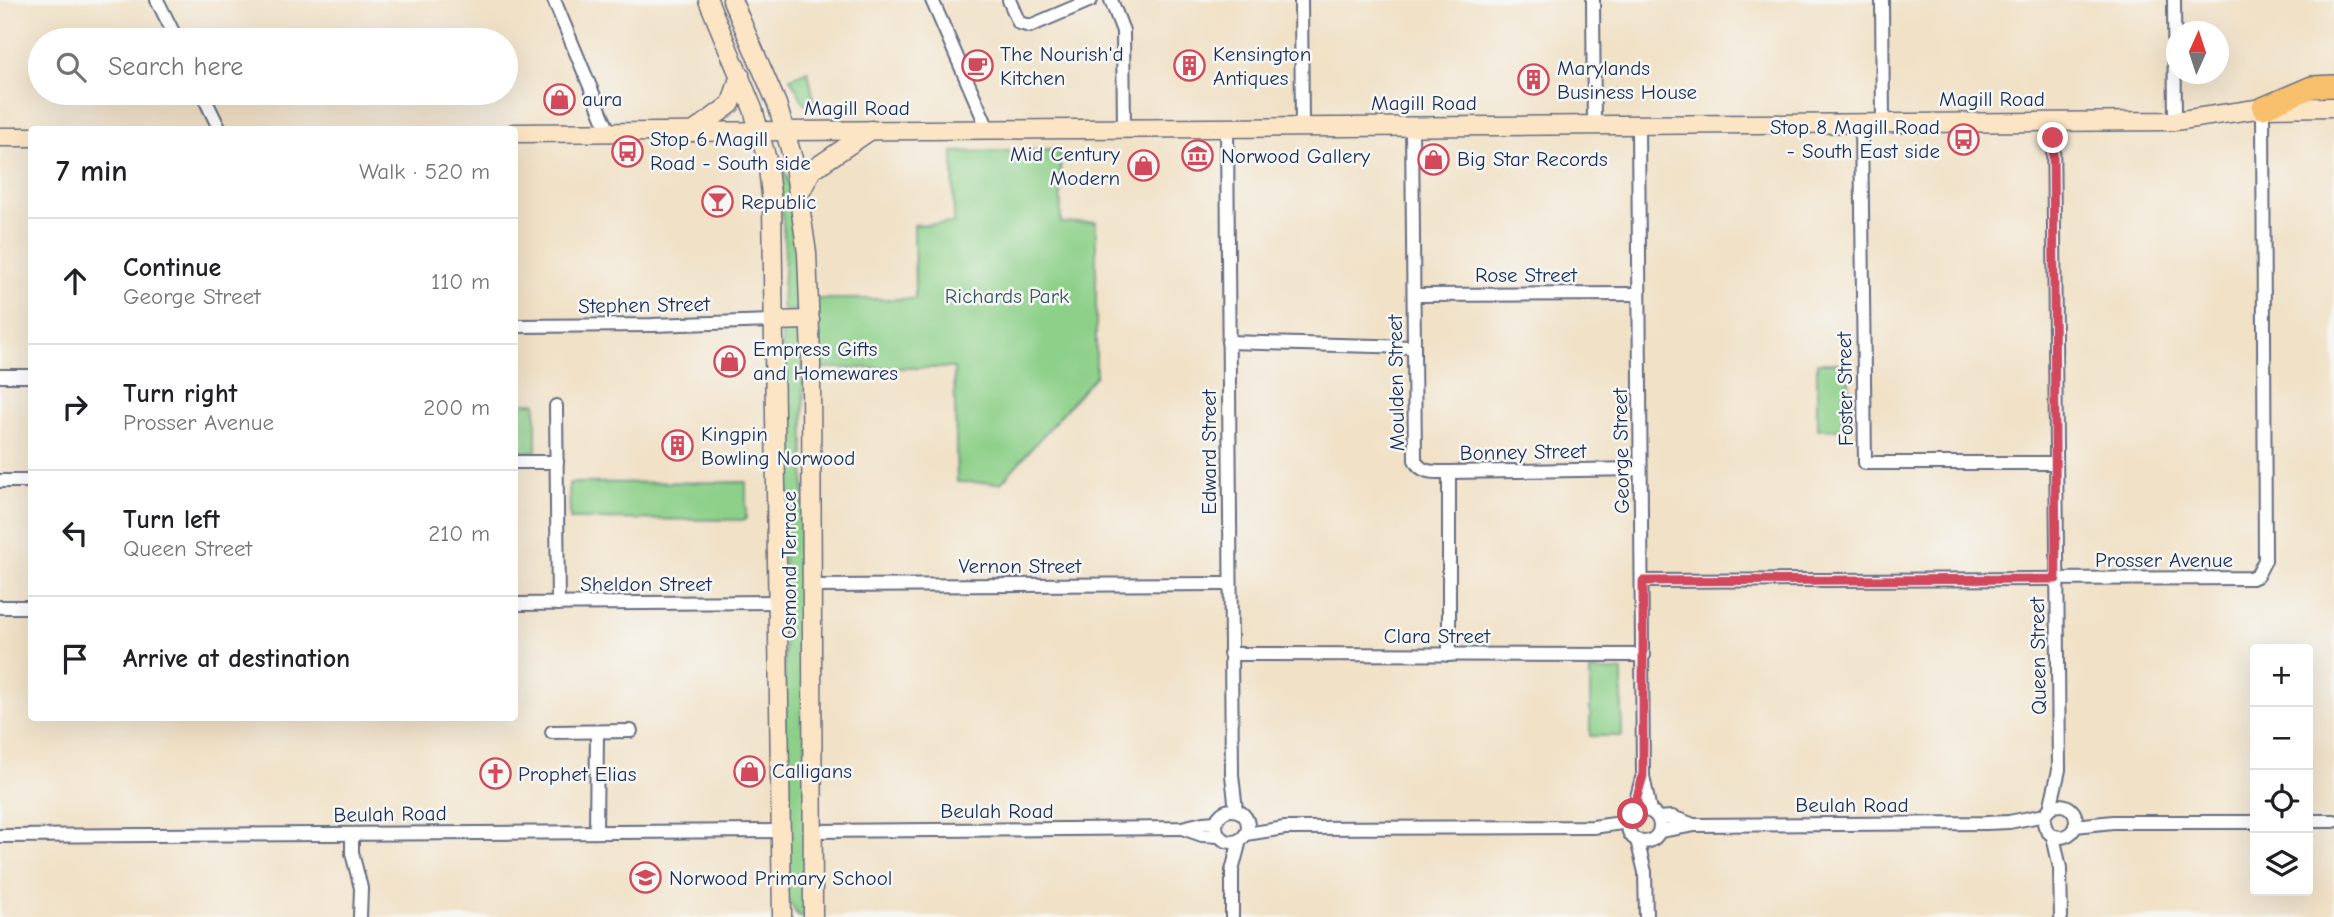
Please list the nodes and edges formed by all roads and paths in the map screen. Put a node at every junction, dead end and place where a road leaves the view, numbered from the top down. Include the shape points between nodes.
1 (157, 0) edge
2 (554, 0) edge
3 (708, 0) edge
4 (732, 0) edge
5 (932, 0) edge
6 (1009, 0) edge
7 (1091, 0) edge
8 (1111, 0) edge
9 (1301, 0) edge
10 (1593, 0) edge
11 (1882, 0) edge
12 (2174, 0) edge
13 (171, 28) edge
14 (740, 74) junction
15 (2334, 86) edge
16 (208, 105) edge
17 (2334, 107) edge
18 (2263, 108) junction
19 (2175, 121) junction
20 (2053, 122) junction
21 (1861, 123) junction
22 (1883, 123) junction
23 (1594, 125) junction
24 (1638, 125) junction
25 (218, 126) edge
26 (1412, 126) junction
27 (1302, 127) junction
28 (1124, 128) junction
29 (1227, 128) junction
30 (988, 129) junction
31 (872, 130) junction
32 (760, 131) junction
33 (784, 131) junction
34 (609, 132) junction
35 (693, 132) junction
36 (518, 133) edge
37 (28, 136) edge
38 (0, 137) edge
39 (800, 194) junction
40 (1639, 294) junction
41 (1414, 295) junction
42 (810, 320) junction
43 (773, 321) junction
44 (518, 326) edge
45 (1228, 342) junction
46 (1413, 347) junction
47 (0, 376) edge
48 (28, 376) edge
49 (556, 406) dead end
50 (518, 462) edge
51 (557, 462) junction
52 (2056, 463) junction
53 (1640, 469) junction
54 (1449, 472) junction
55 (0, 481) edge
56 (28, 481) edge
57 (2056, 579) junction
58 (1643, 581) junction
59 (1229, 584) junction
60 (811, 586) junction
61 (778, 602) junction
62 (518, 604) edge
63 (558, 604) junction
64 (0, 607) edge
65 (28, 607) edge
66 (1230, 654) junction
67 (1450, 655) junction
68 (1644, 655) junction
69 (631, 731) dead end
70 (552, 732) dead end
71 (597, 732) junction
72 (2059, 771) junction
73 (1643, 776) junction
74 (2070, 810) junction
75 (1225, 815) junction
76 (1247, 820) junction
77 (2250, 821) edge
78 (2313, 821) edge
79 (2334, 821) edge
80 (2048, 822) junction
81 (2112, 822) junction
82 (1656, 825) junction
83 (1633, 827) junction
84 (1182, 828) junction
85 (1285, 828) junction
86 (780, 831) junction
87 (813, 831) junction
88 (2071, 831) junction
89 (596, 832) junction
90 (352, 834) junction
91 (0, 836) edge
92 (1243, 837) junction
93 (1222, 838) junction
94 (2060, 868) junction
95 (1232, 871) junction
96 (1646, 872) junction
97 (360, 917) edge
98 (782, 917) edge
99 (813, 917) edge
100 (1232, 917) edge
101 (1646, 917) edge
102 (2061, 917) edge

1 - 13 street
2 - 34 street
3 - 14 main road, Osmond Terrace
4 - 33 main road, Osmond Terrace
5 - 30 street
6 - 7 street via 1019,23 1030,26
8 - 28 street via 1124,31
9 - 27 street
10 - 23 street
11 - 22 street
12 - 19 street
14 - 32 main road, Osmond Terrace
14 - 35 main road via 731,104
15 - 18 highway via 2312,87
16 - 25 street
17 - 18 main road, Magill Road
18 - 19 main road, Magill Road
18 - 57 street, Prosser Avenue via 2264,566 2252,579
19 - 20 main road, Magill Road
20 - 22 main road, Magill Road
20 - 52 street, Queen Street
21 - 22 main road, Magill Road
21 - 24 main road, Magill Road
21 - 52 street, Foster Street via 1865,463
23 - 24 main road, Magill Road
23 - 26 main road, Magill Road
24 - 40 street, George Street
26 - 27 main road, Magill Road
26 - 41 street, Moulden Street
27 - 29 main road, Magill Road
28 - 29 main road, Magill Road
28 - 30 main road, Magill Road
29 - 45 street, Edward Street
30 - 31 main road, Magill Road
31 - 33 main road, Magill Road
31 - 39 main road via 812,170
32 - 33 main road, Magill Road
32 - 35 main road, Magill Road
32 - 43 main road, Osmond Terrace via 772,203
33 - 39 main road, Osmond Terrace
34 - 35 main road, Magill Road
34 - 36 main road, Magill Road
37 - 38 main road
39 - 42 main road, Osmond Terrace
40 - 41 street, Rose Street
40 - 53 street, George Street
41 - 46 street, Moulden Street
42 - 43 main road
42 - 60 main road, Osmond Terrace
43 - 44 street, Stephen Street
43 - 61 main road, Osmond Terrace
45 - 46 street
45 - 59 street, Edward Street
46 - 54 street, Moulden Street via 1415,460 1424,470
47 - 48 street
49 - 51 street
50 - 51 street
51 - 63 street
52 - 57 street, Queen Street
53 - 54 street, Bonney Street
53 - 58 street, George Street
54 - 67 street
55 - 56 street
57 - 58 street, Prosser Avenue
57 - 72 street, Queen Street
58 - 68 street, George Street
59 - 60 street, Vernon Street
59 - 66 street, Edward Street
60 - 87 main road, Osmond Terrace
61 - 63 street, Sheldon Street
61 - 86 main road, Osmond Terrace
62 - 63 street, Sheldon Street
64 - 65 street
66 - 67 street, Clara Street
66 - 75 street, Edward Street via 1232,775
67 - 68 street, Clara Street
68 - 73 street, George Street
69 - 71 street
70 - 71 street
71 - 89 street
72 - 74 street, Queen Street
72 - 80 street, Queen Street
73 - 82 street, George Street
73 - 83 street, George Street
74 - 80 street via 2056,806
74 - 81 street
74 - 88 street, Queen Street via 2077,822
75 - 76 street via 1242,814
75 - 84 street, Beulah Road
75 - 93 street
76 - 85 street
76 - 92 street
77 - 81 street
78 - 79 street
80 - 82 street, Beulah Road via 1694,825 1672,817
80 - 88 street
80 - 94 street, Queen Street
81 - 88 street
82 - 83 street
82 - 83 street via 1646,842
82 - 96 street, George Street
83 - 85 street
83 - 96 street, George Street
84 - 87 street, Beulah Road
84 - 93 street, Beulah Road
85 - 92 street
86 - 89 street, Beulah Road
86 - 98 main road, Osmond Terrace
87 - 99 main road, Osmond Terrace
88 - 94 street, Queen Street
89 - 90 street, Beulah Road
90 - 91 street, Beulah Road
90 - 97 street via 361,888
92 - 93 street via 1232,842
92 - 95 street
93 - 95 street
94 - 102 street, Queen Street
95 - 100 street
96 - 101 street, George Street

